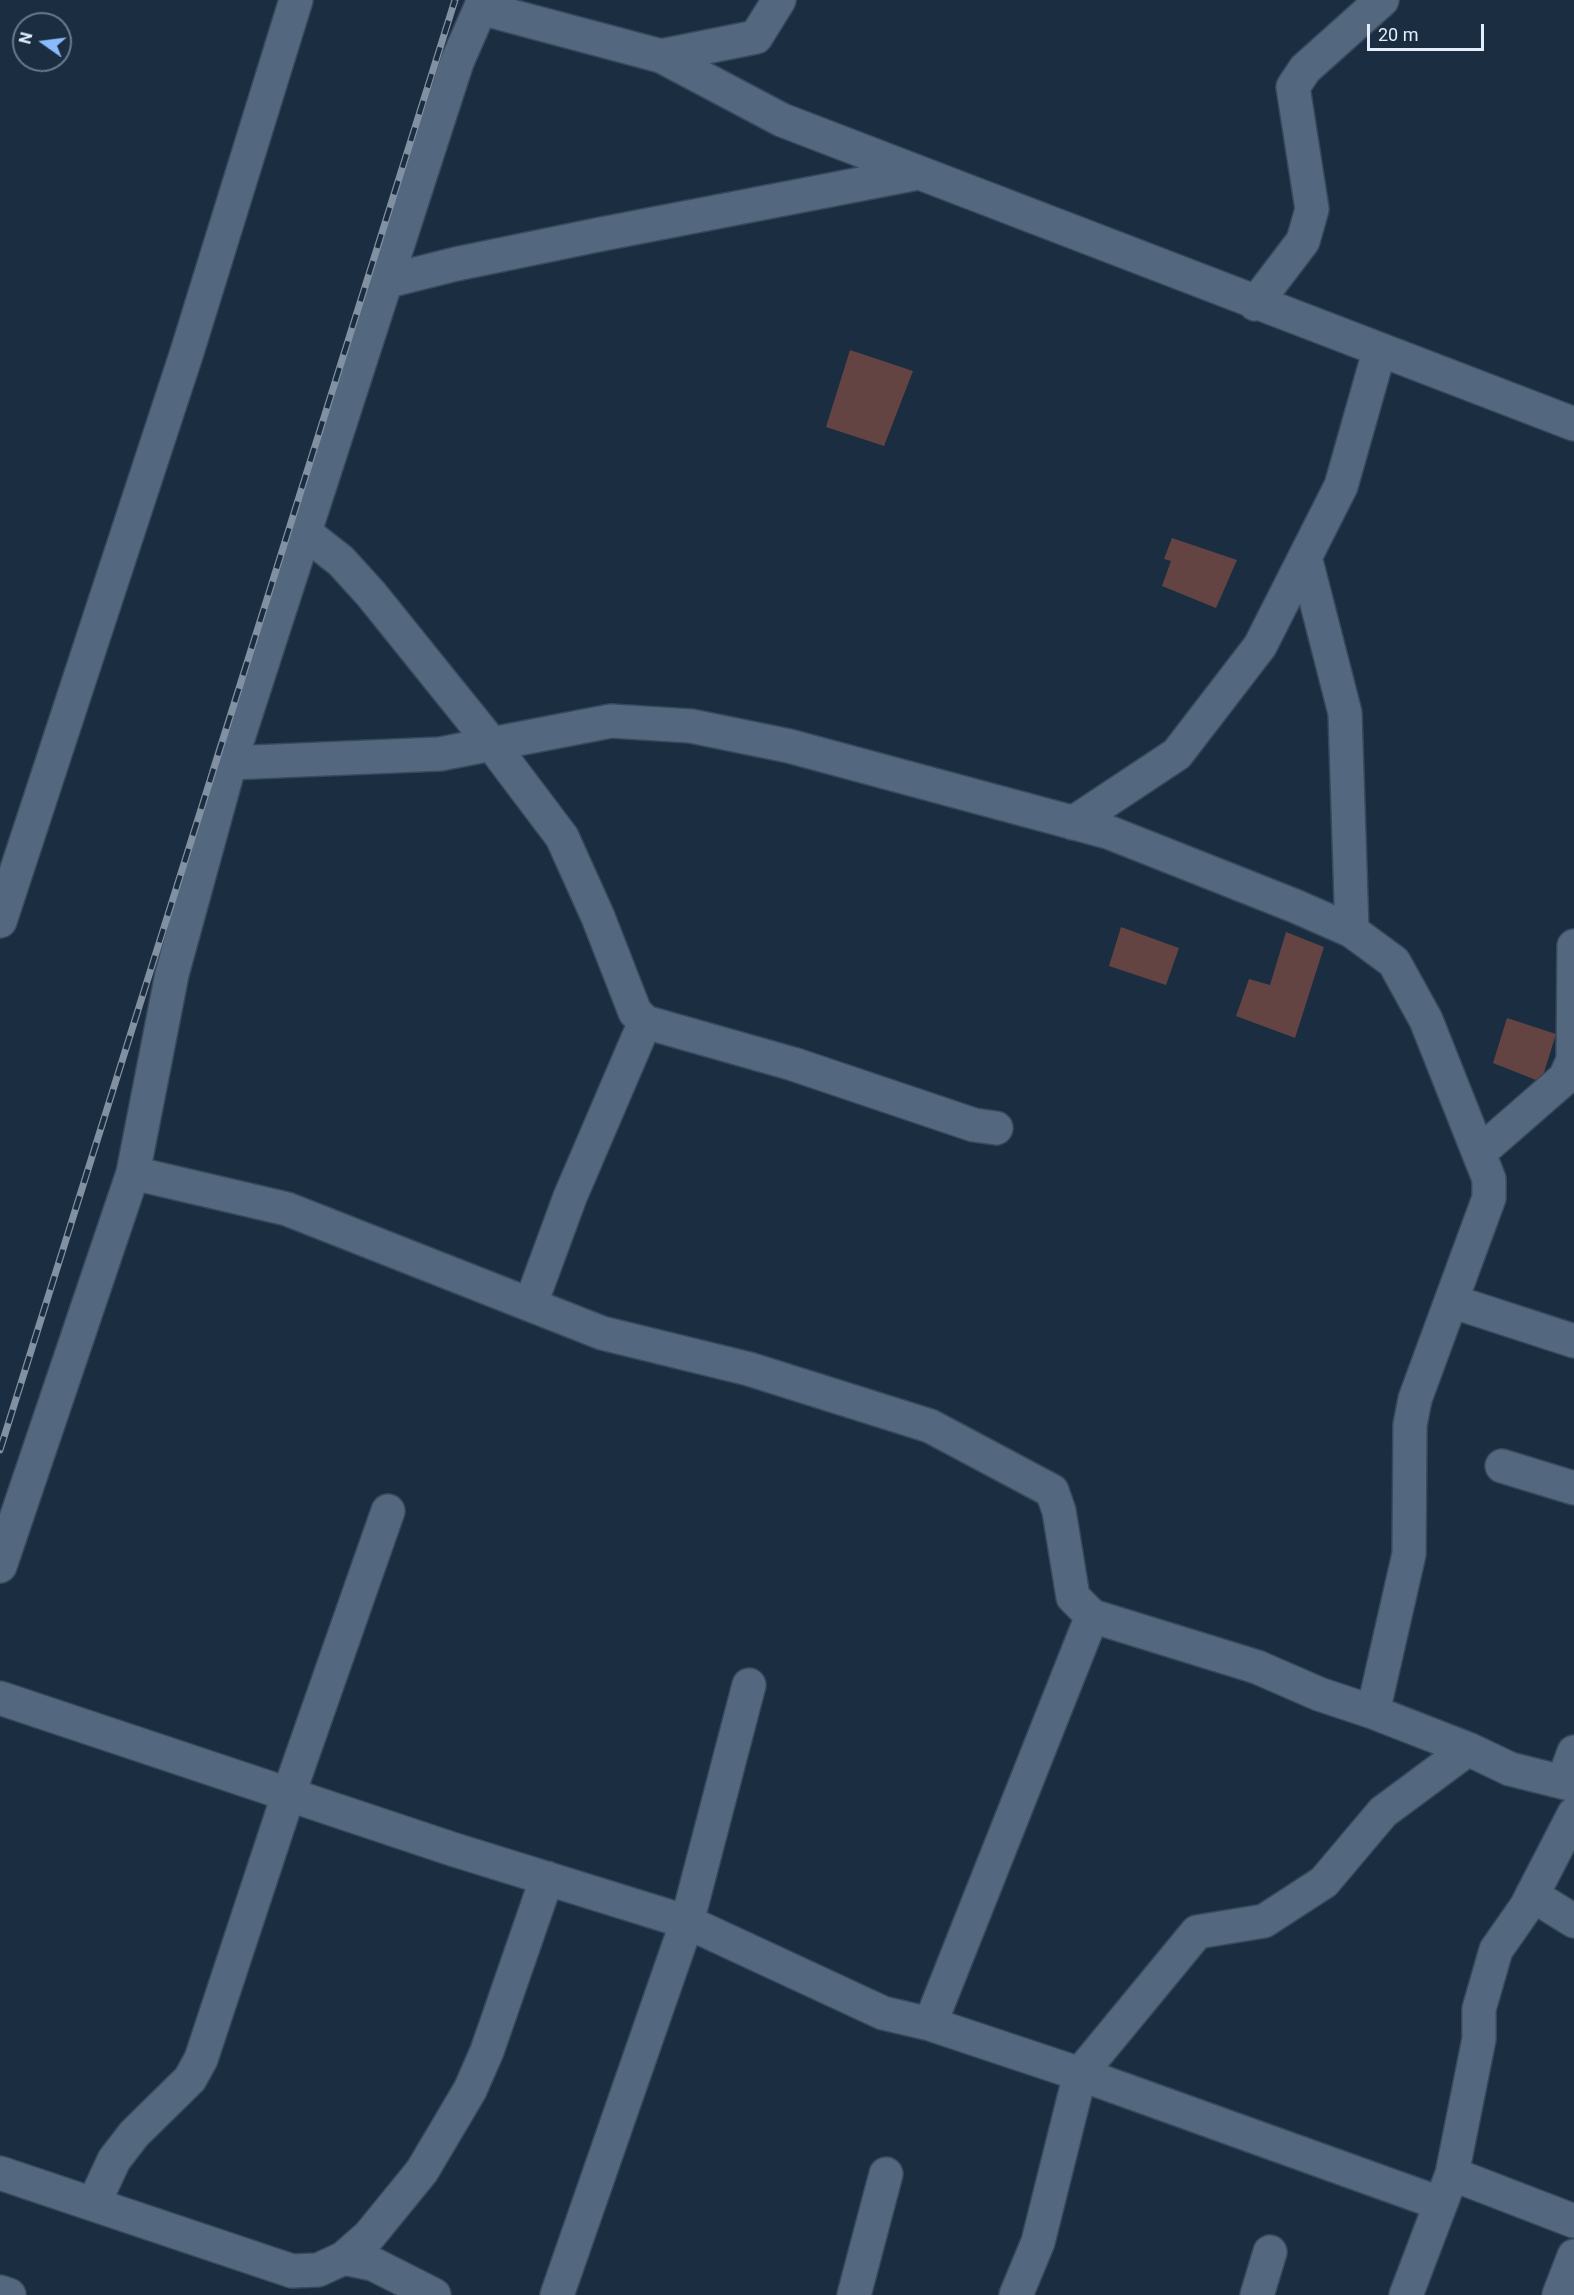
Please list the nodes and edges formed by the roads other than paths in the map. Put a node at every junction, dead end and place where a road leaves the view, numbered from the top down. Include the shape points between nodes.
1 (296, 0) edge
2 (779, 0) edge
3 (1382, 0) edge
4 (482, 4) edge
5 (661, 56) junction
6 (918, 172) junction
7 (384, 282) junction
8 (1255, 303) junction
9 (1379, 351) junction
10 (1574, 424) edge
11 (304, 532) junction
12 (1305, 557) junction
13 (491, 743) junction
14 (230, 763) junction
15 (1073, 823) junction
16 (0, 921) edge
17 (1352, 931) junction
18 (1574, 946) edge
19 (645, 1022) junction
20 (996, 1128) dead end
21 (1479, 1153) junction
22 (133, 1173) junction
23 (1451, 1301) junction
24 (531, 1303) junction
25 (1574, 1341) edge
26 (1502, 1466) dead end
27 (1574, 1488) edge
28 (388, 1510) dead end
29 (0, 1566) edge
30 (1092, 1616) junction
31 (749, 1685) dead end
32 (0, 1698) edge
33 (1373, 1712) junction
34 (1468, 1749) junction
35 (1570, 1773) edge
36 (289, 1793) junction
37 (1574, 1814) edge
38 (547, 1878) junction
39 (1532, 1895) junction
40 (1574, 1921) edge
41 (687, 1922) junction
42 (930, 2024) junction
43 (1080, 2074) junction
44 (0, 2173) edge
45 (886, 2174) dead end
46 (1445, 2189) junction
47 (94, 2203) junction
48 (1574, 2221) edge
49 (1270, 2252) dead end
50 (1574, 2256) edge
51 (344, 2258) junction
52 (0, 2292) edge
53 (9, 2295) edge
54 (434, 2295) edge
55 (557, 2295) edge
56 (854, 2295) edge
57 (1016, 2295) edge
58 (1257, 2295) edge
59 (1406, 2295) edge
60 (1559, 2295) edge

1 - 16 street via 187,352
2 - 5 street via 756,37
3 - 8 street via 1305,69 1293,87 1312,209 1303,241
4 - 5 street
4 - 7 street via 457,62
5 - 6 street via 782,120
6 - 7 street via 456,264
6 - 8 street
7 - 11 street
8 - 9 street
9 - 10 street
9 - 12 street via 1341,486
11 - 13 street via 341,561 371,594
11 - 14 street
12 - 15 street via 1260,646 1177,754
12 - 17 street via 1345,713
13 - 14 street via 440,754
13 - 15 street via 611,721 691,726 789,746
13 - 19 street via 562,837 635,1012
14 - 22 street via 171,974
15 - 17 street via 1108,832
17 - 21 street via 1394,962 1426,1020
18 - 21 street via 1574,1060 1565,1078
19 - 20 street via 793,1064 974,1125
19 - 24 street via 570,1197
21 - 23 street via 1489,1179 1489,1198
22 - 24 street via 287,1209
22 - 29 street
23 - 25 street
23 - 33 street via 1415,1400 1410,1425 1409,1554
24 - 30 street via 602,1333 749,1370 930,1426 1052,1491 1073,1597
26 - 27 street
28 - 36 street
30 - 33 street via 1257,1667
30 - 42 street
31 - 41 street
32 - 36 street
33 - 34 street
34 - 35 street via 1510,1769
34 - 43 street via 1383,1812 1324,1882 1264,1922 1197,1932
36 - 38 street
36 - 47 street via 201,2059 190,2079 134,2134 114,2160
37 - 39 street
38 - 41 street
38 - 51 street via 470,2090 422,2171 369,2236
39 - 40 street
39 - 46 street via 1496,1950 1479,2009 1479,2038
41 - 42 street via 884,2013
41 - 55 street
42 - 43 street
43 - 46 street
43 - 57 street via 1038,2242
44 - 47 street
45 - 56 street
46 - 48 street
46 - 59 street
47 - 51 street via 292,2271 318,2270
49 - 58 street
50 - 60 street
51 - 54 street via 373,2264
52 - 53 street

